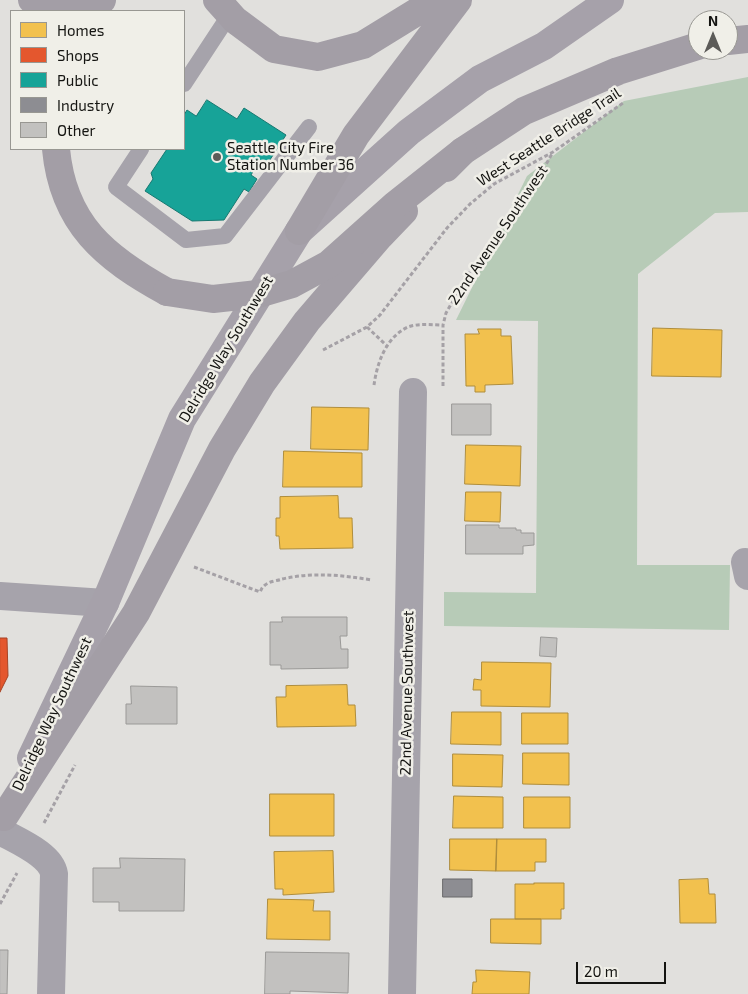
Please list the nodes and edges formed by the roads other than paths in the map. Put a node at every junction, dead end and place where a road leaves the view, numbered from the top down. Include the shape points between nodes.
1 (32, 0) edge
2 (102, 0) edge
3 (436, 0) edge
4 (458, 0) edge
5 (610, 0) edge
6 (224, 7) edge
7 (43, 10) edge
8 (87, 10) edge
9 (688, 49) edge
10 (185, 82) edge
11 (309, 127) dead end
12 (56, 150) edge
13 (140, 150) edge
14 (462, 151) junction
15 (299, 232) junction
16 (413, 392) dead end
17 (0, 596) edge
18 (105, 603) junction
19 (1, 825) edge
20 (50, 994) edge
21 (402, 994) edge

1 - 7 highway
2 - 8 highway
3 - 6 highway via 363,45 318,57 274,49 235,20
4 - 15 highway via 356,135
5 - 15 main road, Delridge Way Southwest via 544,46 480,80 409,132
6 - 10 lane
9 - 14 highway via 618,70 524,111
11 - 13 lane via 225,236 186,240 116,187
12 - 14 highway, bridge via 66,195 84,230 112,257 167,292 213,299 258,294 292,284 329,264
14 - 19 highway, bridge via 380,236 307,321 262,383 222,449 136,613
15 - 18 main road, Delridge Way Southwest via 182,419
16 - 21 street, 22nd Avenue Southwest
17 - 18 street
18 - 19 main road, Delridge Way Southwest
19 - 20 street via 53,867

